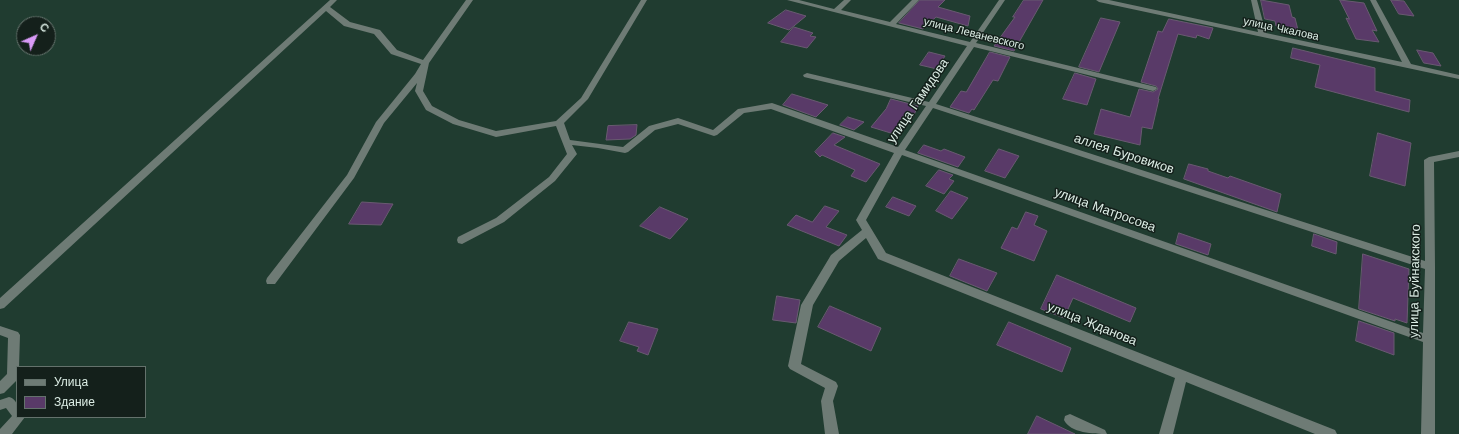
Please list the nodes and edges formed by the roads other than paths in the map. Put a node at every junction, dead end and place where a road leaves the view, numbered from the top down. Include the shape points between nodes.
1 (334, 0) edge
2 (470, 0) edge
3 (644, 0) edge
4 (790, 0) edge
5 (848, 0) edge
6 (916, 0) edge
7 (1002, 0) edge
8 (1099, 0) edge
9 (1254, 0) edge
10 (1373, 0) edge
11 (325, 7) junction
12 (836, 11) junction
13 (891, 25) junction
14 (1263, 36) junction
15 (971, 44) junction
16 (424, 63) junction
17 (1408, 66) junction
18 (807, 75) dead end
19 (1459, 77) edge
20 (1153, 89) dead end
21 (931, 105) junction
22 (559, 123) junction
23 (566, 142) junction
24 (900, 151) junction
25 (1459, 154) edge
26 (862, 220) joint
27 (868, 231) junction
28 (462, 240) dead end
29 (1430, 267) junction
30 (271, 281) dead end
31 (0, 305) edge
32 (0, 330) edge
33 (1428, 339) junction
34 (1182, 375) junction
35 (0, 389) edge
36 (0, 405) edge
37 (16, 412) edge
38 (18, 418) edge
39 (1070, 420) dead end
40 (4, 434) edge
41 (832, 434) edge
42 (1100, 434) edge
43 (1166, 434) edge
44 (1330, 434) edge
45 (1428, 434) edge

1 - 11 street
2 - 16 street
3 - 22 street via 584,99
4 - 12 street, улица Леваневского
5 - 12 street
6 - 13 street
7 - 15 street, улица Гамидова
8 - 14 street, улица Чкалова
9 - 14 street
10 - 17 street
11 - 16 street via 347,24 377,32 394,52
11 - 31 street
12 - 13 street, улица Леваневского
13 - 15 street, улица Леваневского
14 - 17 street, улица Чкалова
15 - 20 street, улица Леваневского
15 - 21 street, улица Гамидова
16 - 22 street via 419,91 429,108 456,122 496,134
16 - 30 street via 419,76 380,122 351,176
17 - 19 street, улица Чкалова
18 - 21 street, аллея Буровиков
21 - 24 street, улица Гамидова
21 - 29 street, аллея Буровиков
22 - 23 street
23 - 24 street, улица Матросова via 625,150 652,128 678,121 714,133 741,110 772,106
23 - 28 street via 572,154 552,179 500,220
24 - 26 street, улица Гамидова
24 - 33 street, улица Матросова
25 - 29 street, улица Буйнакского via 1429,160
26 - 27 street, улица Жданова
27 - 34 street, улица Жданова via 882,256
27 - 41 street via 835,258 824,273 807,305 794,366 832,386 827,401
29 - 33 street, улица Буйнакского
32 - 35 street via 14,335 14,342 13,376
33 - 45 street, улица Буйнакского
34 - 43 street
34 - 44 street, улица Жданова
36 - 37 street via 9,402
38 - 40 street
39 - 42 street

